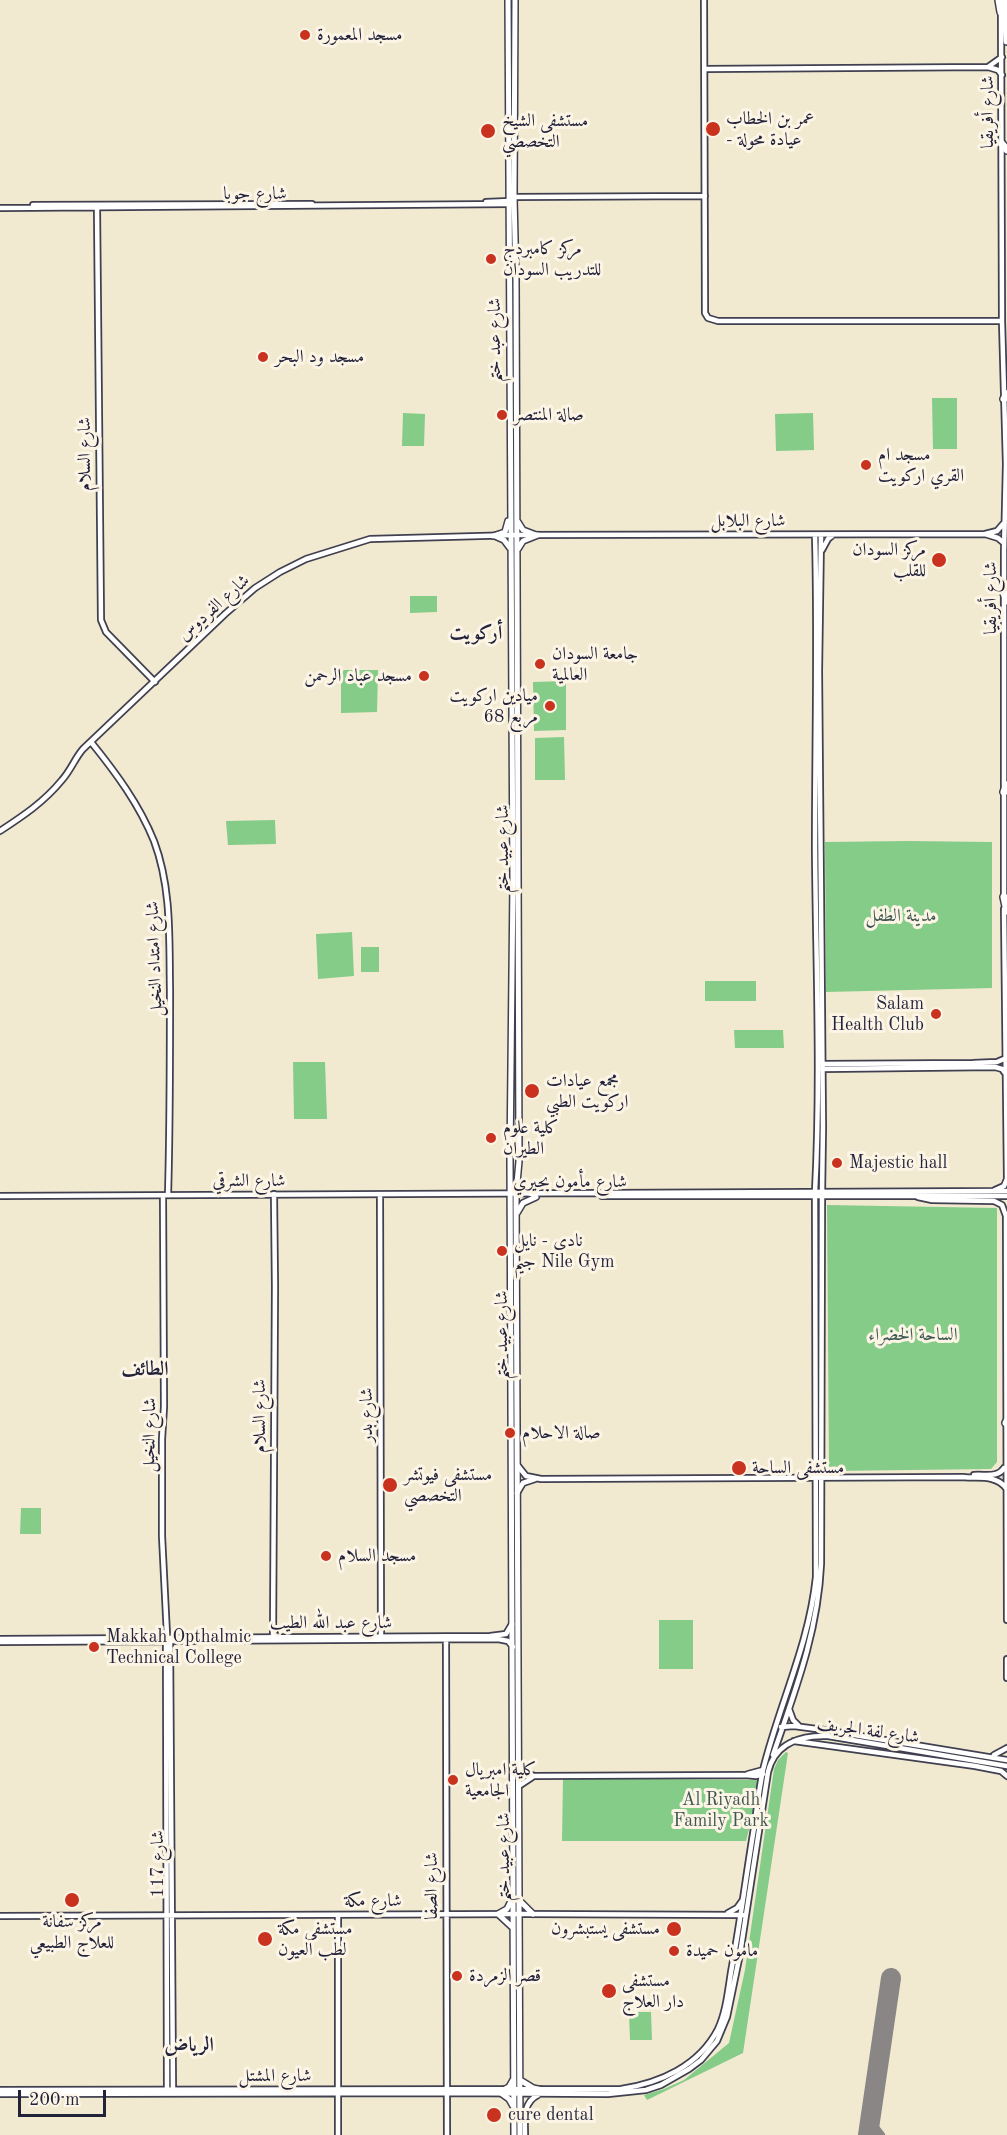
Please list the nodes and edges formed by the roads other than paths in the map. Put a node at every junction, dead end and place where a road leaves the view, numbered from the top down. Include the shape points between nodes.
1 (508, 0) edge
2 (515, 0) edge
3 (704, 0) edge
4 (1002, 0) edge
5 (1001, 12) joint
6 (1007, 41) edge
7 (512, 54) junction
8 (1002, 57) junction
9 (988, 68) junction
10 (705, 69) junction
11 (1002, 76) junction
12 (1002, 144) junction
13 (1007, 150) edge
14 (705, 196) junction
15 (511, 201) junction
16 (0, 207) edge
17 (97, 207) junction
18 (513, 293) junction
19 (1002, 321) junction
20 (1006, 396) edge
21 (510, 510) junction
22 (516, 519) junction
23 (1004, 521) junction
24 (835, 534) junction
25 (985, 534) junction
26 (514, 535) junction
27 (538, 535) junction
28 (818, 535) junction
29 (493, 536) junction
30 (1004, 543) junction
31 (514, 552) junction
32 (820, 552) junction
33 (1004, 593) junction
34 (1007, 601) edge
35 (155, 682) junction
36 (91, 741) junction
37 (1006, 788) edge
38 (0, 831) edge
39 (1004, 897) junction
40 (1007, 912) edge
41 (1005, 1057) junction
42 (822, 1066) junction
43 (1005, 1073) junction
44 (514, 1180) junction
45 (995, 1190) junction
46 (1007, 1191) edge
47 (274, 1194) junction
48 (498, 1194) joint
49 (818, 1194) junction
50 (166, 1195) junction
51 (380, 1195) junction
52 (512, 1195) junction
53 (534, 1195) junction
54 (915, 1195) junction
55 (0, 1196) edge
56 (1007, 1196) edge
57 (1007, 1203) edge
58 (517, 1214) junction
59 (1006, 1216) edge
60 (1007, 1422) edge
61 (1006, 1461) edge
62 (518, 1466) junction
63 (821, 1466) junction
64 (814, 1478) junction
65 (821, 1478) junction
66 (832, 1478) junction
67 (963, 1478) junction
68 (535, 1479) junction
69 (1006, 1488) edge
70 (517, 1493) junction
71 (1007, 1551) edge
72 (819, 1564) junction
73 (813, 1618) junction
74 (1007, 1620) edge
75 (512, 1624) junction
76 (168, 1638) junction
77 (381, 1638) junction
78 (446, 1638) junction
79 (273, 1639) junction
80 (0, 1640) edge
81 (513, 1647) junction
82 (1007, 1659) edge
83 (1007, 1678) edge
84 (515, 1696) junction
85 (516, 1705) junction
86 (789, 1709) junction
87 (783, 1726) junction
88 (801, 1727) junction
89 (776, 1729) junction
90 (794, 1741) junction
91 (1007, 1749) edge
92 (988, 1756) junction
93 (1007, 1760) edge
94 (771, 1761) junction
95 (518, 1763) junction
96 (1007, 1766) edge
97 (763, 1772) junction
98 (534, 1776) junction
99 (1007, 1776) edge
100 (519, 1786) junction
101 (516, 1899) junction
102 (743, 1899) junction
103 (446, 1914) junction
104 (498, 1914) junction
105 (516, 1914) junction
106 (533, 1914) junction
107 (2, 1915) edge
108 (338, 1915) junction
109 (723, 1915) junction
110 (743, 1915) junction
111 (168, 1917) junction
112 (739, 1925) junction
113 (513, 1928) junction
114 (517, 2080) junction
115 (338, 2091) junction
116 (447, 2091) junction
117 (0, 2092) edge
118 (170, 2092) junction
119 (503, 2092) junction
120 (517, 2092) junction
121 (542, 2092) junction
122 (608, 2092) junction
123 (514, 2109) junction
124 (338, 2135) edge
125 (447, 2135) edge
126 (514, 2135) edge
127 (520, 2135) edge
128 (525, 2135) edge

1 - 7 main road, شارع عبد ختم
2 - 7 main road, شارع عبد ختم
3 - 10 street
4 - 5 highway
4 - 6 highway
5 - 8 street, شارع أفريقيا
7 - 15 main road, شارع عبد ختم
8 - 9 street
8 - 11 street, شارع أفريقيا
9 - 10 street
9 - 11 street via 998,70
10 - 14 street
11 - 12 street, شارع أفريقيا
12 - 13 highway
12 - 19 street, شارع أفريقيا
14 - 15 street, شارع جوبا
14 - 19 street via 705,313 713,321
15 - 17 street, شارع جوبا
15 - 18 main road, شارع عبد ختم
16 - 17 street, شارع جوبا
17 - 35 street, شارع السلام via 101,620 106,632
18 - 21 main road, شارع عبد ختم
18 - 22 main road, شارع عبد ختم
19 - 20 street, شارع أفريقيا
20 - 23 street, شارع أفريقيا
21 - 26 main road, شارع عبد ختم
21 - 29 main road via 506,530
22 - 26 main road, شارع عبد ختم
22 - 27 main road via 523,530
23 - 25 street via 997,531
23 - 30 street, شارع أفريقيا
24 - 25 street, شارع البلابل
24 - 28 street, شارع البلابل
24 - 32 street
25 - 30 street, شارع البلابل
26 - 27 street, شارع البلابل
26 - 29 street, شارع الفردوس
26 - 31 main road, شارع عبيد ختم
27 - 28 street, شارع البلابل
27 - 31 main road via 523,541
28 - 32 street
28 - 49 street
29 - 31 main road via 504,540
29 - 35 street, شارع الفردوس via 370,539 306,559 244,597
30 - 33 street, شارع أفريقيا
31 - 44 main road, شارع عبيد ختم
32 - 42 street
33 - 34 highway
33 - 37 street, شارع أفريقيا
35 - 36 street, شارع الفردوس
36 - 38 street, شارع الفردوس via 46,798
36 - 50 street, شارع امتداد النخيل via 141,813 157,851 165,885 170,931
37 - 39 street, شارع أفريقيا
39 - 40 highway
39 - 41 street, شارع أفريقيا
41 - 42 street via 997,1062
41 - 43 street, شارع أفريقيا
42 - 43 street via 995,1067
42 - 49 street via 824,1127
43 - 45 street, شارع أفريقيا via 1007,1179 1004,1186
44 - 52 main road, شارع عبيد ختم
44 - 53 main road
45 - 46 street, شارع مأمون بحيري
45 - 49 street, شارع مأمون بحيري
47 - 50 street, شارع الشرقي
47 - 51 street, شارع الشرقي
47 - 79 street, شارع السلام
48 - 51 street, شارع الشرقي
48 - 52 street, شارع مأمون بحيري
49 - 53 street, شارع مأمون بحيري
49 - 54 street, شارع مأمون بحيري
49 - 63 street
49 - 64 street
50 - 55 street, شارع الشرقي
50 - 76 street, شارع النخيل via 162,1536
51 - 77 street, شارع بدر
52 - 53 street, شارع مأمون بحيري
52 - 58 main road, شارع عبيد ختم
52 - 75 main road, شارع عبيد ختم
53 - 58 main road
54 - 56 street, شارع مأمون بحيري
54 - 59 street via 929,1200 997,1201
57 - 59 street
58 - 62 main road, شارع عبيد ختم
59 - 60 street
60 - 61 street
61 - 67 street via 998,1474
61 - 69 street
62 - 68 street via 523,1474
62 - 70 main road, شارع عبيد ختم
63 - 65 street
63 - 66 street
64 - 65 street
64 - 68 street
64 - 72 street
65 - 66 street
65 - 72 street
66 - 67 street
67 - 69 street via 994,1479
68 - 70 street via 523,1483
69 - 71 street
70 - 84 main road, شارع عبيد ختم
71 - 74 street
72 - 73 street
73 - 86 street
73 - 89 street
75 - 78 street, شارع عبد الله الطيب via 506,1634
75 - 81 main road, شارع عبيد ختم
76 - 79 street, شارع عبد الله الطيب
76 - 80 street, شارع عبد الله الطيب
76 - 111 street, شارع 117
77 - 78 street, شارع عبد الله الطيب
77 - 79 street, شارع عبد الله الطيب
78 - 81 street, شارع عبد الله الطيب via 504,1640
78 - 103 street, شارع الصفا
81 - 84 main road, شارع عبيد ختم
82 - 83 street
84 - 85 main road, شارع عبيد ختم
85 - 95 main road, شارع عبيد ختم
85 - 101 main road, شارع عبيد ختم
86 - 87 street
86 - 88 street via 794,1722
87 - 88 street
87 - 89 street
87 - 94 street
88 - 92 street
89 - 97 street
90 - 94 street, شارع لفة الجريف
90 - 96 street, شارع لفة الجريف via 828,1736
90 - 99 street via 975,1766
91 - 92 street
92 - 93 street
94 - 110 street
95 - 98 street via 524,1772
95 - 100 main road, شارع عبيد ختم
97 - 98 street
97 - 102 street
98 - 100 street
100 - 101 main road, شارع عبيد ختم
101 - 104 main road
101 - 105 main road, شارع عبيد ختم
101 - 106 main road
102 - 109 street via 737,1908
102 - 110 street
103 - 104 street, شارع مكة
103 - 108 street, شارع مكة
103 - 116 street, شارع الصفا
104 - 105 street, شارع مكة
104 - 113 main road
105 - 106 street, شارع مكة
105 - 113 main road, شارع عبيد ختم
105 - 114 main road, شارع عبيد ختم
106 - 109 street, شارع مكة
107 - 111 street, شارع مكة
108 - 111 street, شارع مكة
108 - 115 street
109 - 110 street, شارع مكة
109 - 112 street
110 - 112 street
110 - 122 street via 727,2017 710,2051 662,2085
111 - 118 street, شارع 117
112 - 122 street via 723,2014 718,2029 702,2051 656,2081
113 - 114 main road, شارع عبيد ختم
114 - 119 main road
114 - 120 main road, شارع عبيد ختم
114 - 121 main road
115 - 116 street, شارع المشتل
115 - 118 street, شارع المشتل
115 - 124 street
116 - 119 street, شارع المشتل
116 - 125 street, شارع الصفا
117 - 118 street, شارع المشتل
119 - 120 street, شارع المشتل
119 - 123 main road
120 - 121 street
120 - 123 main road, شارع عبيد ختم
120 - 127 main road, شارع عبيد ختم
121 - 122 street
121 - 128 street via 527,2104
123 - 126 main road, شارع عبيد ختم

